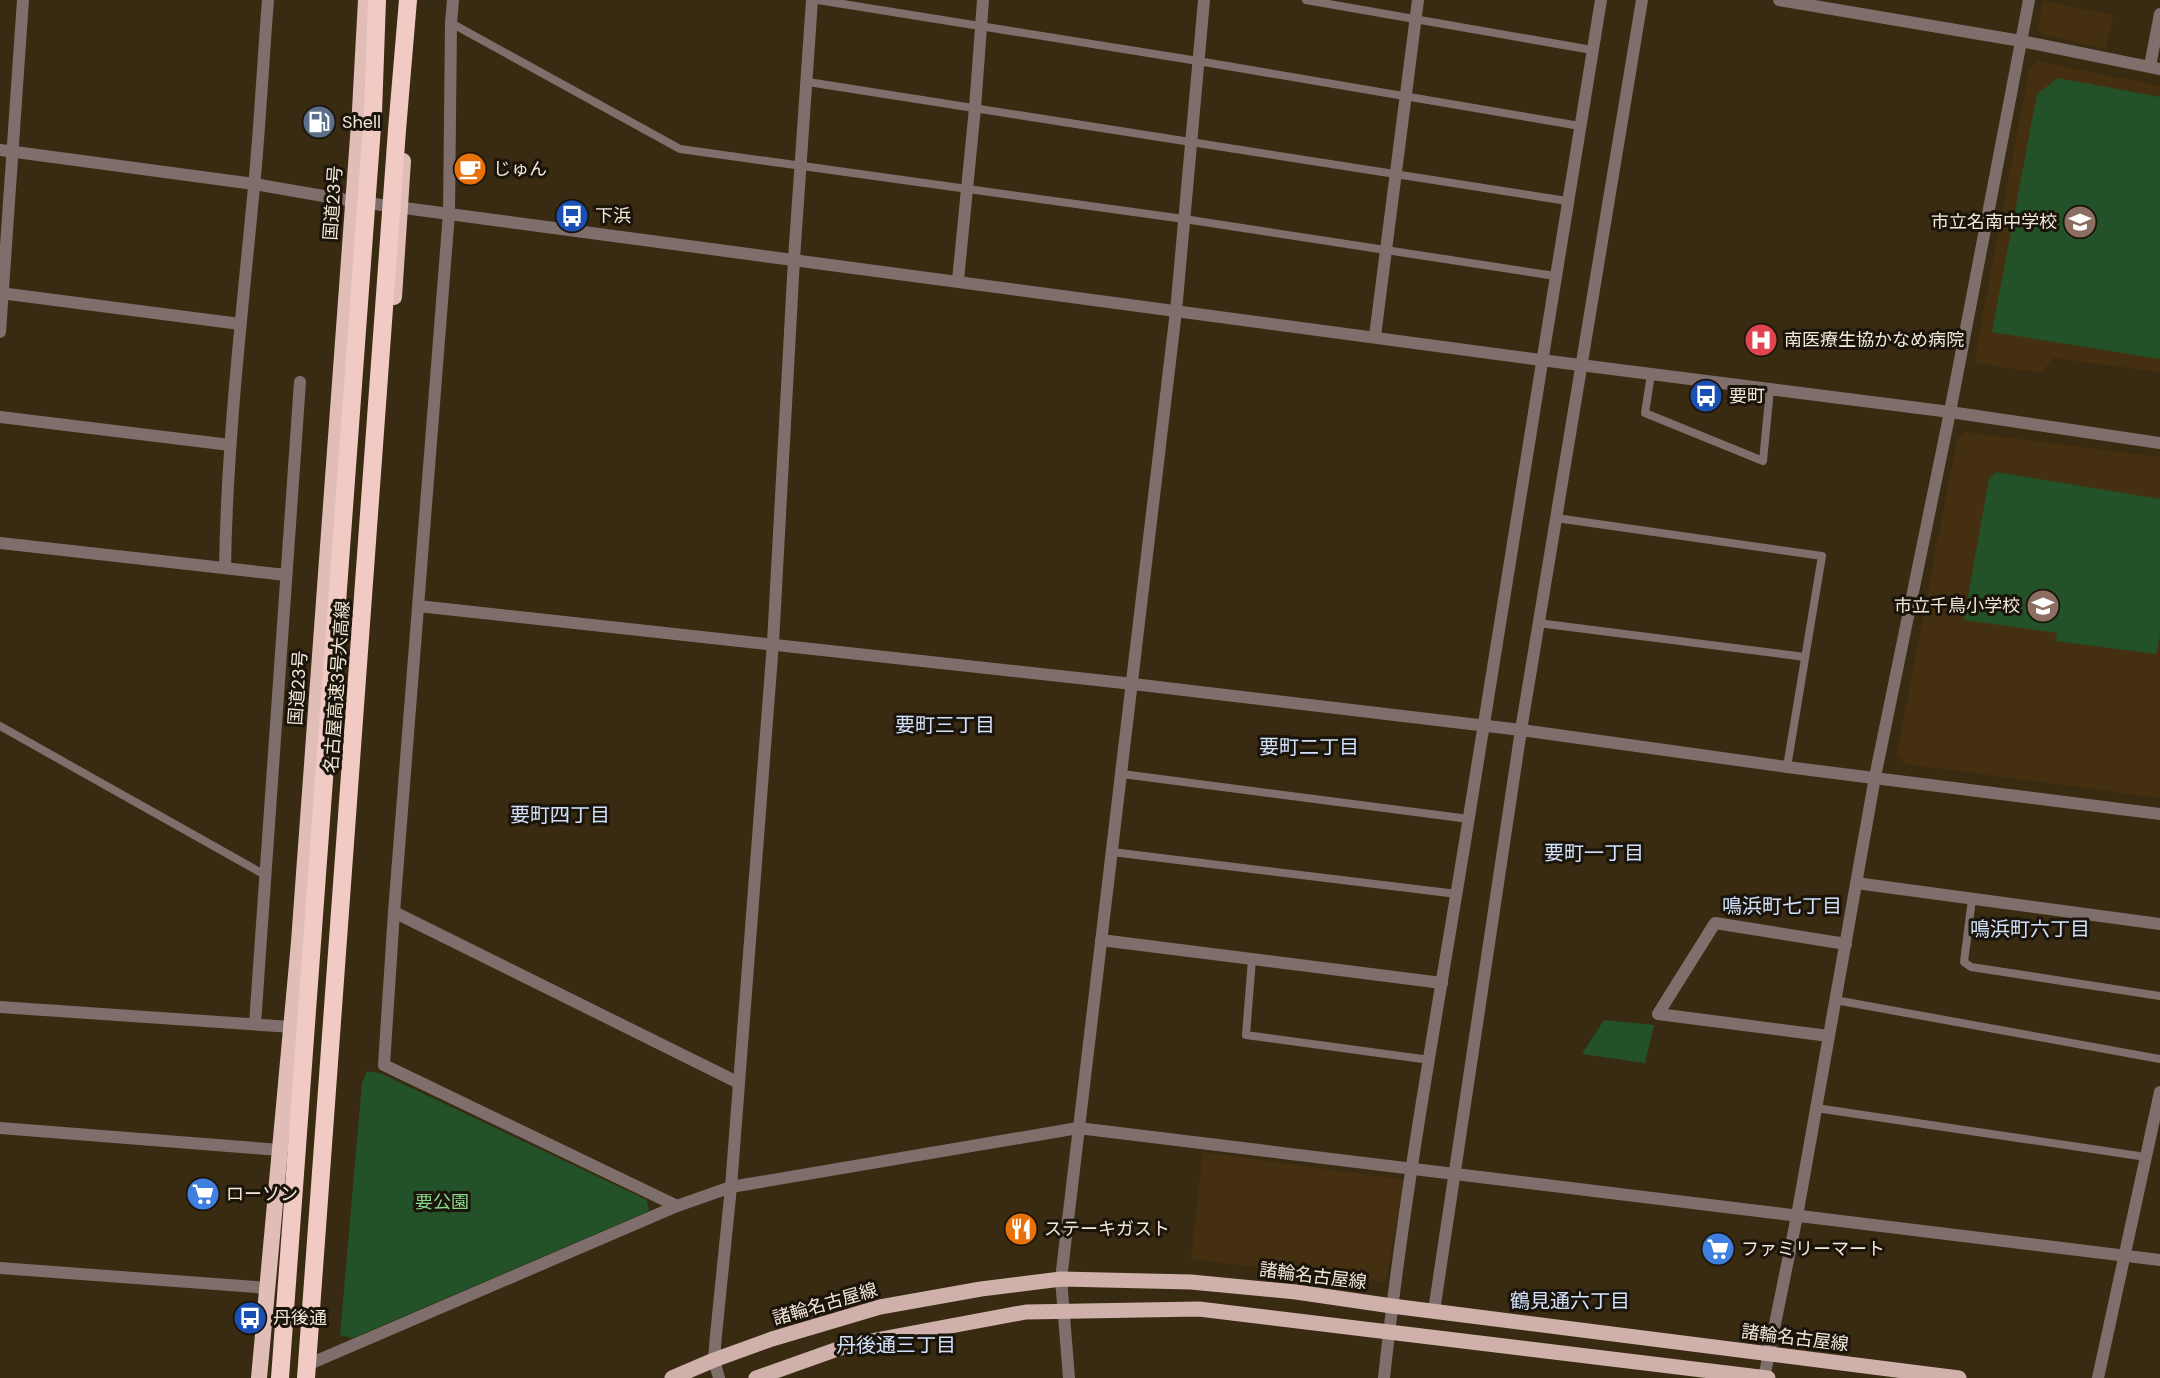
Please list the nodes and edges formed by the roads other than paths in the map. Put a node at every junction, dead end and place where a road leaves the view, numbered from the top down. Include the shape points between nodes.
1 (23, 0) edge
2 (268, 0) edge
3 (366, 0) edge
4 (377, 0) edge
5 (410, 0) edge
6 (453, 0) edge
7 (813, 0) edge
8 (818, 0) edge
9 (983, 0) edge
10 (1204, 0) edge
11 (1306, 0) edge
12 (1418, 0) edge
13 (1601, 0) edge
14 (1642, 0) edge
15 (1779, 0) edge
16 (2029, 0) edge
17 (2160, 14) edge
18 (1416, 19) junction
19 (451, 22) junction
20 (980, 26) junction
21 (2021, 41) junction
22 (1592, 50) junction
23 (1198, 61) junction
24 (2155, 67) edge
25 (808, 82) junction
26 (1407, 96) junction
27 (975, 108) junction
28 (1580, 126) junction
29 (1191, 141) junction
30 (6, 150) edge
31 (801, 164) junction
32 (1396, 174) junction
33 (254, 184) junction
34 (967, 189) junction
35 (352, 201) junction
36 (1568, 201) junction
37 (401, 207) junction
38 (449, 213) junction
39 (1184, 219) junction
40 (1387, 251) junction
41 (794, 259) junction
42 (1555, 276) junction
43 (958, 280) junction
44 (1, 293) edge
45 (1176, 311) junction
46 (240, 324) junction
47 (0, 332) edge
48 (1375, 336) junction
49 (1541, 360) junction
50 (1581, 365) junction
51 (1651, 374) junction
52 (300, 382) dead end
53 (1770, 389) junction
54 (1950, 412) junction
55 (0, 417) edge
56 (2160, 443) edge
57 (230, 445) junction
58 (1556, 518) junction
59 (0, 543) edge
60 (225, 568) junction
61 (286, 575) junction
62 (418, 606) junction
63 (1538, 623) junction
64 (773, 643) junction
65 (1805, 657) junction
66 (1133, 684) junction
67 (0, 726) edge
68 (1484, 726) junction
69 (1521, 730) junction
70 (1787, 767) junction
71 (1122, 774) junction
72 (1875, 777) junction
73 (2160, 814) edge
74 (1469, 819) junction
75 (1112, 852) junction
76 (265, 875) junction
77 (1856, 883) junction
78 (1457, 894) junction
79 (1972, 899) junction
80 (394, 912) junction
81 (2160, 924) edge
82 (1101, 940) junction
83 (1846, 944) junction
84 (1252, 959) junction
85 (1442, 983) junction
86 (2160, 996) edge
87 (1835, 1000) junction
88 (0, 1007) edge
89 (255, 1024) junction
90 (291, 1027) junction
91 (1829, 1036) junction
92 (2160, 1059) edge
93 (1430, 1060) junction
94 (739, 1083) junction
95 (2160, 1092) edge
96 (1816, 1108) junction
97 (0, 1128) edge
98 (1078, 1128) junction
99 (280, 1150) junction
100 (2146, 1157) junction
101 (1412, 1170) junction
102 (1453, 1175) junction
103 (732, 1187) junction
104 (677, 1206) junction
105 (1797, 1216) junction
106 (2124, 1256) junction
107 (2160, 1260) edge
108 (0, 1268) edge
109 (1061, 1279) junction
110 (267, 1288) junction
111 (1392, 1306) junction
112 (1063, 1311) junction
113 (1434, 1311) junction
114 (1389, 1332) junction
115 (1767, 1354) junction
116 (714, 1360) junction
117 (311, 1373) edge
118 (259, 1378) edge
119 (280, 1378) edge
120 (672, 1378) edge
121 (719, 1378) edge
122 (756, 1378) edge
123 (1069, 1378) edge
124 (1384, 1378) edge
125 (1764, 1378) edge
126 (1768, 1378) edge
127 (1959, 1378) edge
128 (2098, 1378) edge

1 - 30 street
2 - 33 street
3 - 35 highway, 国道23号
4 - 119 highway, 名古屋高速3号大高線 via 373,113
5 - 37 highway
5 - 117 highway, 名古屋高速3号大高線 via 397,130
6 - 19 street
7 - 25 street
8 - 20 lane
9 - 20 street
10 - 23 street
11 - 18 lane
12 - 18 street
13 - 22 street
14 - 50 street
15 - 21 street
16 - 21 street
17 - 24 street
18 - 22 lane
18 - 26 street
19 - 31 lane via 681,149
19 - 38 street
20 - 23 lane
20 - 27 street
21 - 24 street
21 - 54 street
22 - 28 street
23 - 26 lane
23 - 29 street
25 - 27 lane
25 - 31 street
26 - 28 lane
26 - 32 street
27 - 29 lane
27 - 34 street
28 - 36 street
29 - 32 lane
29 - 39 street
30 - 33 street
30 - 44 street
31 - 34 lane
31 - 41 street
32 - 36 lane
32 - 40 street
33 - 35 street
33 - 46 street
34 - 39 lane
34 - 43 street
35 - 37 street
35 - 90 highway, 国道23号
36 - 42 street
37 - 38 street
37 - 117 highway via 339,944
38 - 41 street
38 - 62 street
39 - 40 lane
39 - 45 street
40 - 42 lane
40 - 48 street
41 - 43 street
41 - 64 street
42 - 49 street
43 - 45 street
44 - 46 street
44 - 47 street
45 - 48 street
45 - 66 street
46 - 57 street
48 - 49 street
49 - 50 street
49 - 68 street
50 - 51 street
50 - 58 street
51 - 53 street
51 - 53 lane via 1645,413 1763,461
52 - 61 street
53 - 54 street
54 - 56 street
54 - 72 street
55 - 57 street
57 - 60 street
58 - 63 street
58 - 65 lane via 1822,556
59 - 60 street
60 - 61 street
61 - 76 street
62 - 64 street
62 - 80 street
63 - 65 lane
63 - 69 street
64 - 66 street
64 - 94 street
65 - 70 lane
66 - 68 street
66 - 71 street
67 - 76 lane
68 - 69 street
68 - 74 street
69 - 70 street
69 - 102 street
70 - 72 street
71 - 74 lane
71 - 75 street
72 - 73 street
72 - 77 street
74 - 78 street
75 - 78 lane
75 - 82 street
76 - 89 street
77 - 79 street
77 - 83 street
78 - 85 street
79 - 81 street
79 - 86 lane via 1964,962 1971,968
80 - 94 street
80 - 104 street via 384,1065
82 - 84 street
82 - 98 street
83 - 87 street
83 - 91 street via 1715,923 1658,1014
84 - 85 street
84 - 93 lane via 1246,1035
85 - 93 street
87 - 91 street
87 - 92 lane
88 - 89 street
89 - 90 street
90 - 99 highway, 国道23号
91 - 96 street
93 - 101 street
94 - 103 street
95 - 100 street
96 - 100 lane
96 - 105 street
97 - 99 street
98 - 101 street
98 - 103 street
98 - 109 street
99 - 110 highway, 国道23号
100 - 106 street
101 - 102 street
101 - 111 street
102 - 105 street
102 - 113 street
103 - 104 street
103 - 116 street
104 - 117 street
105 - 106 street
105 - 115 street
106 - 107 street
106 - 128 street
108 - 110 street
109 - 111 main road, 諸輪名古屋線 via 1191,1282
109 - 112 street
109 - 116 main road, 諸輪名古屋線 via 880,1307
110 - 118 highway, 国道23号
111 - 113 main road, 諸輪名古屋線
111 - 114 street
112 - 114 main road via 1199,1309
112 - 122 main road via 1026,1312 849,1345
112 - 123 street
113 - 115 main road, 諸輪名古屋線
114 - 124 street
114 - 125 main road
115 - 125 street
115 - 127 main road, 諸輪名古屋線
116 - 120 main road, 諸輪名古屋線
116 - 121 street
125 - 126 main road

